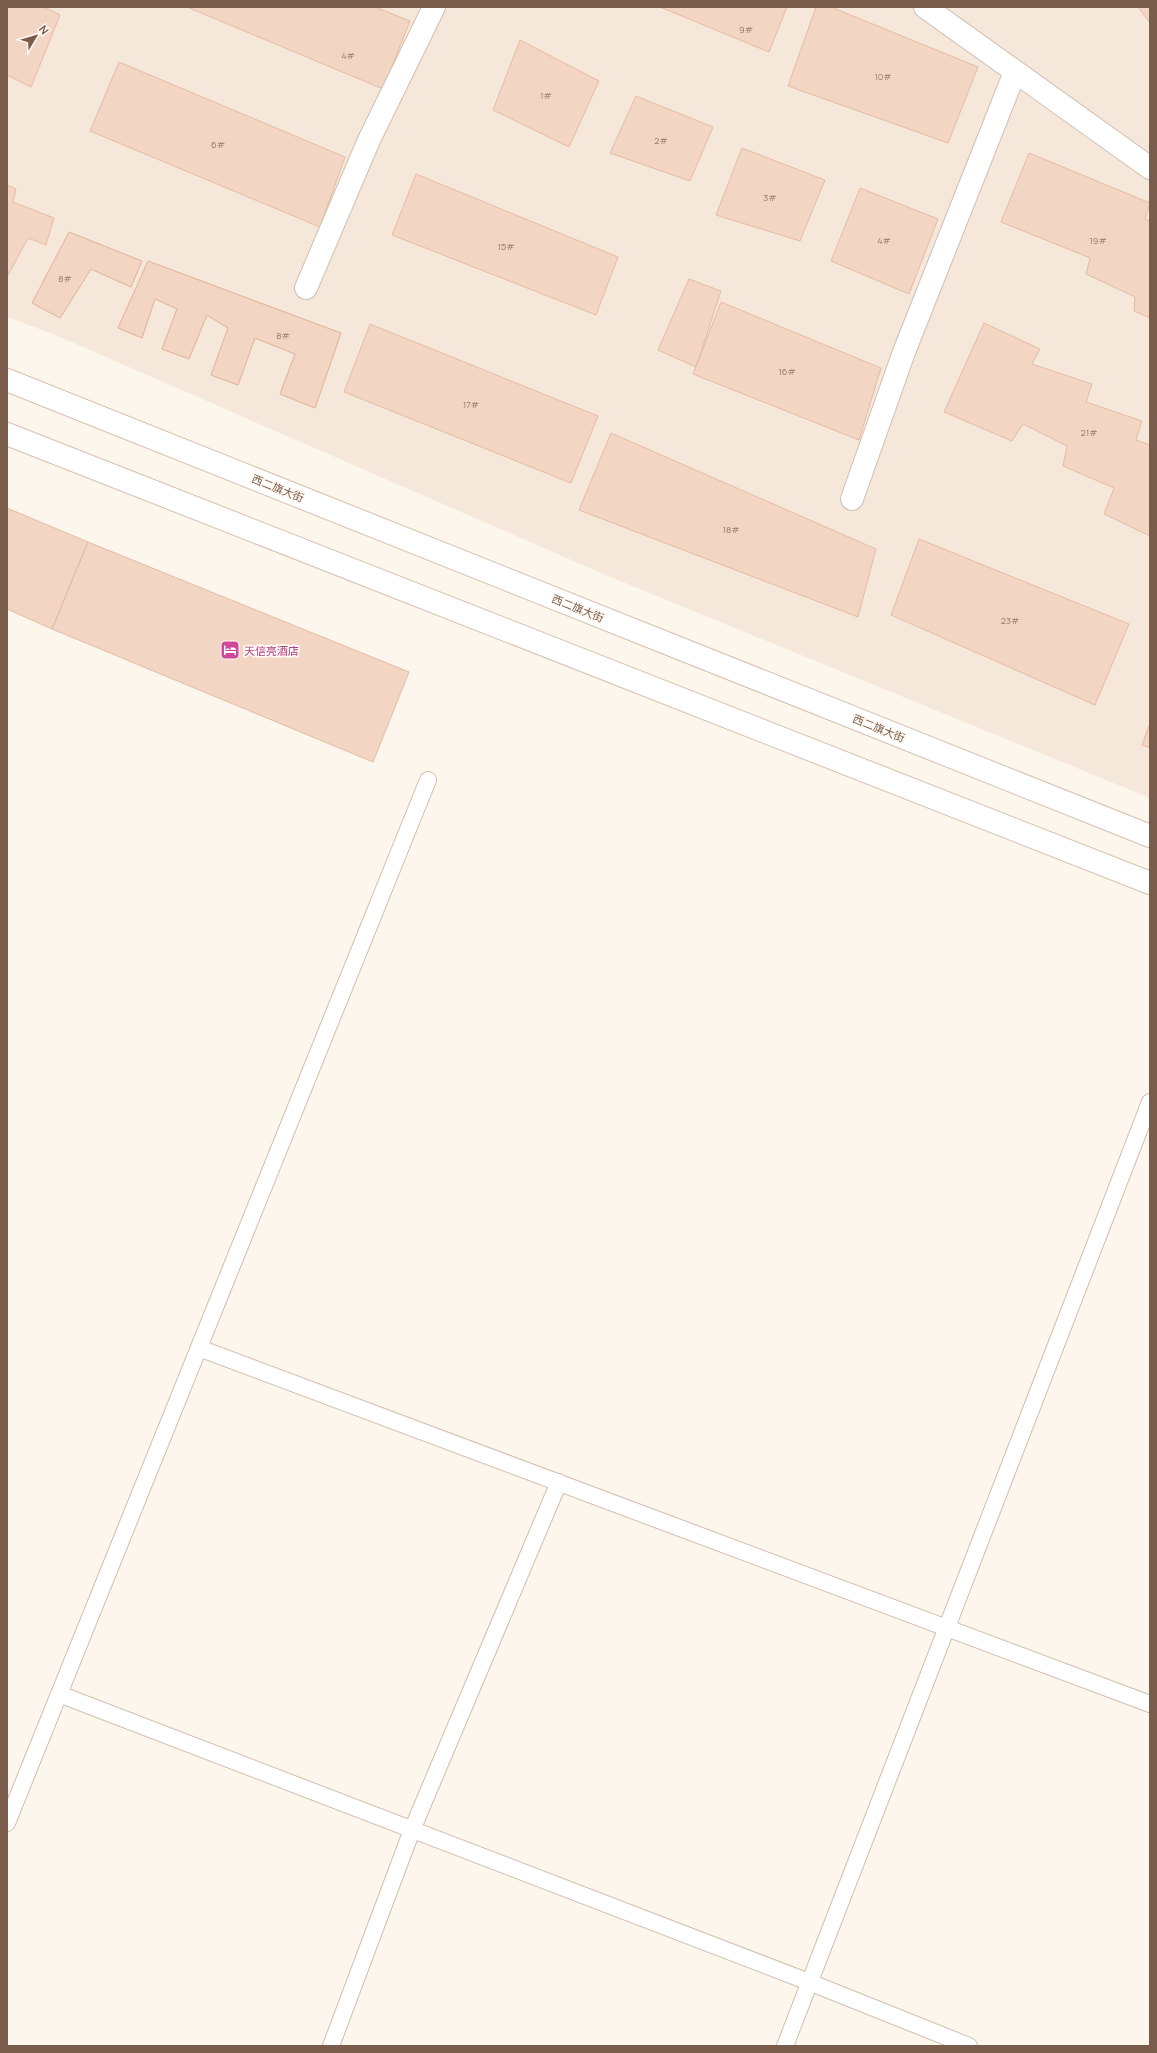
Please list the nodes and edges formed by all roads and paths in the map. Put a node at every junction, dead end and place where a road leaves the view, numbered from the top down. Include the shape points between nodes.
1 (434, 7) edge
2 (925, 7) edge
3 (1015, 72) junction
4 (1150, 168) edge
5 (306, 288) dead end
6 (7, 380) edge
7 (7, 434) edge
8 (852, 499) dead end
9 (428, 780) dead end
10 (1150, 836) edge
11 (1150, 883) edge
12 (1150, 1102) edge
13 (199, 1348) junction
14 (559, 1482) junction
15 (947, 1627) junction
16 (59, 1694) junction
17 (1150, 1704) edge
18 (7, 1823) edge
19 (412, 1830) junction
20 (809, 1982) junction
21 (330, 2046) edge
22 (785, 2046) edge
23 (970, 2046) edge

1 - 5 main road via 369,140
2 - 3 main road
3 - 4 main road
3 - 8 main road via 904,352
6 - 10 main road, 西二旗大街
7 - 11 main road
9 - 13 lane
12 - 15 lane
13 - 14 lane
13 - 16 lane
14 - 15 lane
14 - 19 lane
15 - 17 lane
15 - 20 lane
16 - 18 lane
16 - 19 lane
19 - 20 lane
19 - 21 lane
20 - 22 lane
20 - 23 lane

